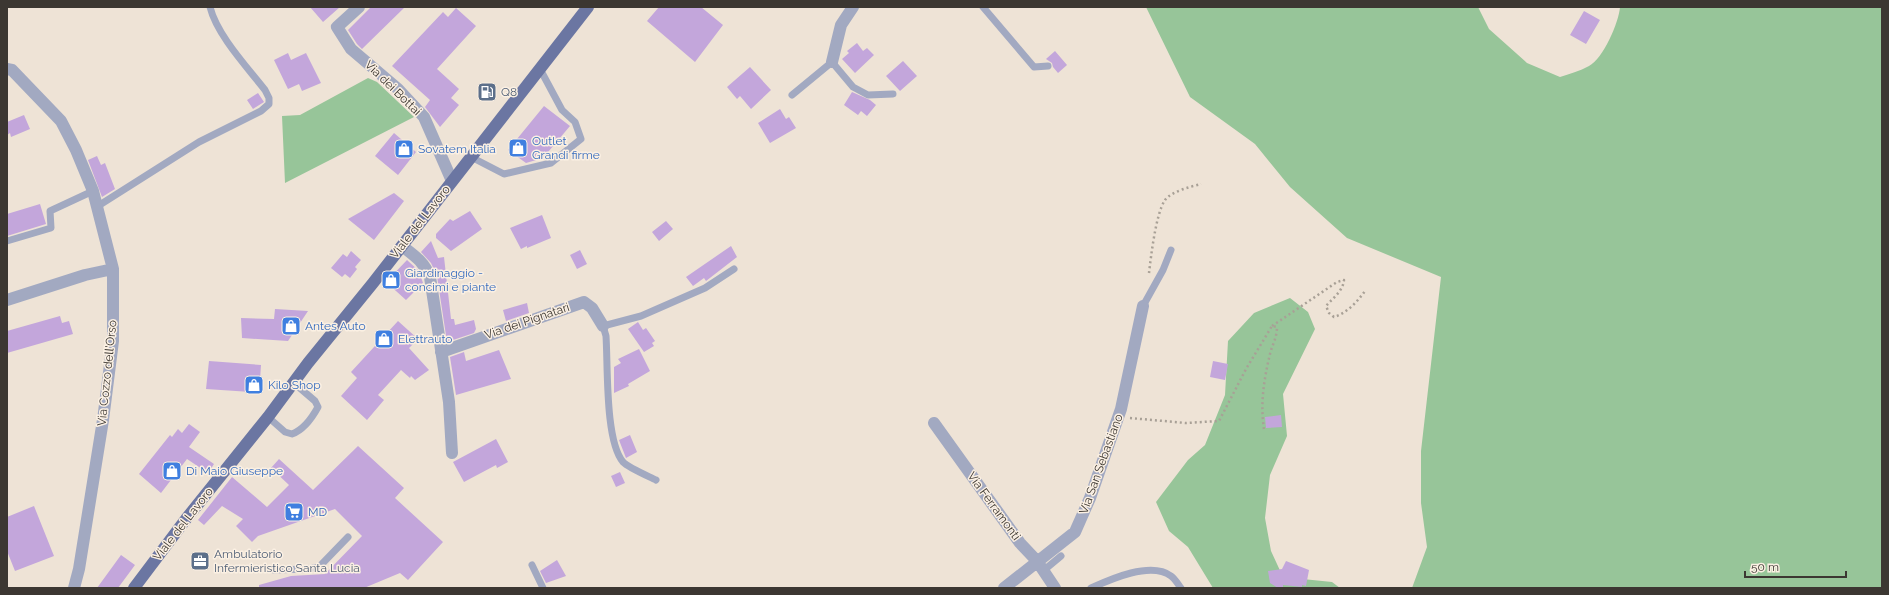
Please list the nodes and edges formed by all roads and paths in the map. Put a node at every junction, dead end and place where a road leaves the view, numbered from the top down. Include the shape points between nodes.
1 (210, 7) edge
2 (359, 7) edge
3 (588, 7) edge
4 (853, 7) edge
5 (983, 7) edge
6 (832, 62) junction
7 (1048, 66) dead end
8 (9, 67) edge
9 (540, 69) junction
10 (894, 94) dead end
11 (792, 95) dead end
12 (471, 157) junction
13 (452, 181) junction
14 (1201, 184) dead end
15 (93, 191) junction
16 (98, 206) junction
17 (7, 241) edge
18 (402, 246) junction
19 (1171, 250) dead end
20 (114, 269) junction
21 (734, 269) dead end
22 (1149, 279) dead end
23 (1365, 291) dead end
24 (7, 300) edge
25 (1143, 306) joint
26 (603, 326) junction
27 (1272, 326) junction
28 (441, 352) junction
29 (294, 383) junction
30 (268, 417) junction
31 (1118, 417) junction
32 (934, 423) dead end
33 (1264, 429) dead end
34 (452, 452) dead end
35 (656, 480) dead end
36 (348, 537) dead end
37 (1061, 556) dead end
38 (532, 565) dead end
39 (1040, 566) junction
40 (274, 570) dead end
41 (74, 588) edge
42 (134, 588) edge
43 (543, 588) edge
44 (1004, 588) edge
45 (1055, 588) edge
46 (1091, 588) edge
47 (1181, 588) edge

1 - 16 lane via 222,33 265,90 269,104 261,111 199,142
2 - 13 street, Via dei Bottai via 337,27 351,49 398,89 424,118
3 - 9 main road, Viale del Lavoro
4 - 6 street via 841,25
5 - 7 lane via 1034,67
6 - 10 lane via 853,87 868,96
6 - 11 lane
8 - 15 street, Via Cozzo dell'Orso via 61,121
9 - 12 main road, Viale del Lavoro
9 - 12 lane via 562,110 574,122 581,139 551,163 504,174
12 - 13 main road, Viale del Lavoro
13 - 18 main road, Viale del Lavoro
14 - 22 path via 1176,192 1165,200 1153,240
15 - 16 street, Via Cozzo dell'Orso
15 - 17 lane via 50,211 51,228
16 - 20 street, Via Cozzo dell'Orso
18 - 28 street via 419,259 430,277
18 - 29 main road, Viale del Lavoro
19 - 25 lane
20 - 24 street via 86,275
20 - 41 street, Via Cozzo dell'Orso via 113,341 103,420
21 - 26 lane via 705,288 641,316
23 - 27 path via 1343,314 1334,317 1326,306 1339,293 1344,280 1337,282
25 - 31 street, Via San Sebastiano
26 - 28 street, Via dei Pignatari via 592,308 584,302
26 - 35 lane via 606,336 613,442 624,463
27 - 31 path via 1219,420 1186,423
27 - 33 path via 1277,327 1277,336 1270,351 1262,396
28 - 34 street via 449,402
29 - 30 main road, Viale del Lavoro
29 - 30 lane via 315,401 318,407 314,414 299,432 292,434 285,432
30 - 42 main road, Viale del Lavoro
31 - 39 street, Via San Sebastiano via 1090,498 1075,532
32 - 39 street, Via Ferramonti via 1020,543
36 - 40 lane via 319,567
37 - 39 lane
38 - 43 lane
39 - 44 street, Via San Sebastiano
39 - 45 street, Via Ferramonti
46 - 47 lane via 1117,577 1153,569 1170,576

